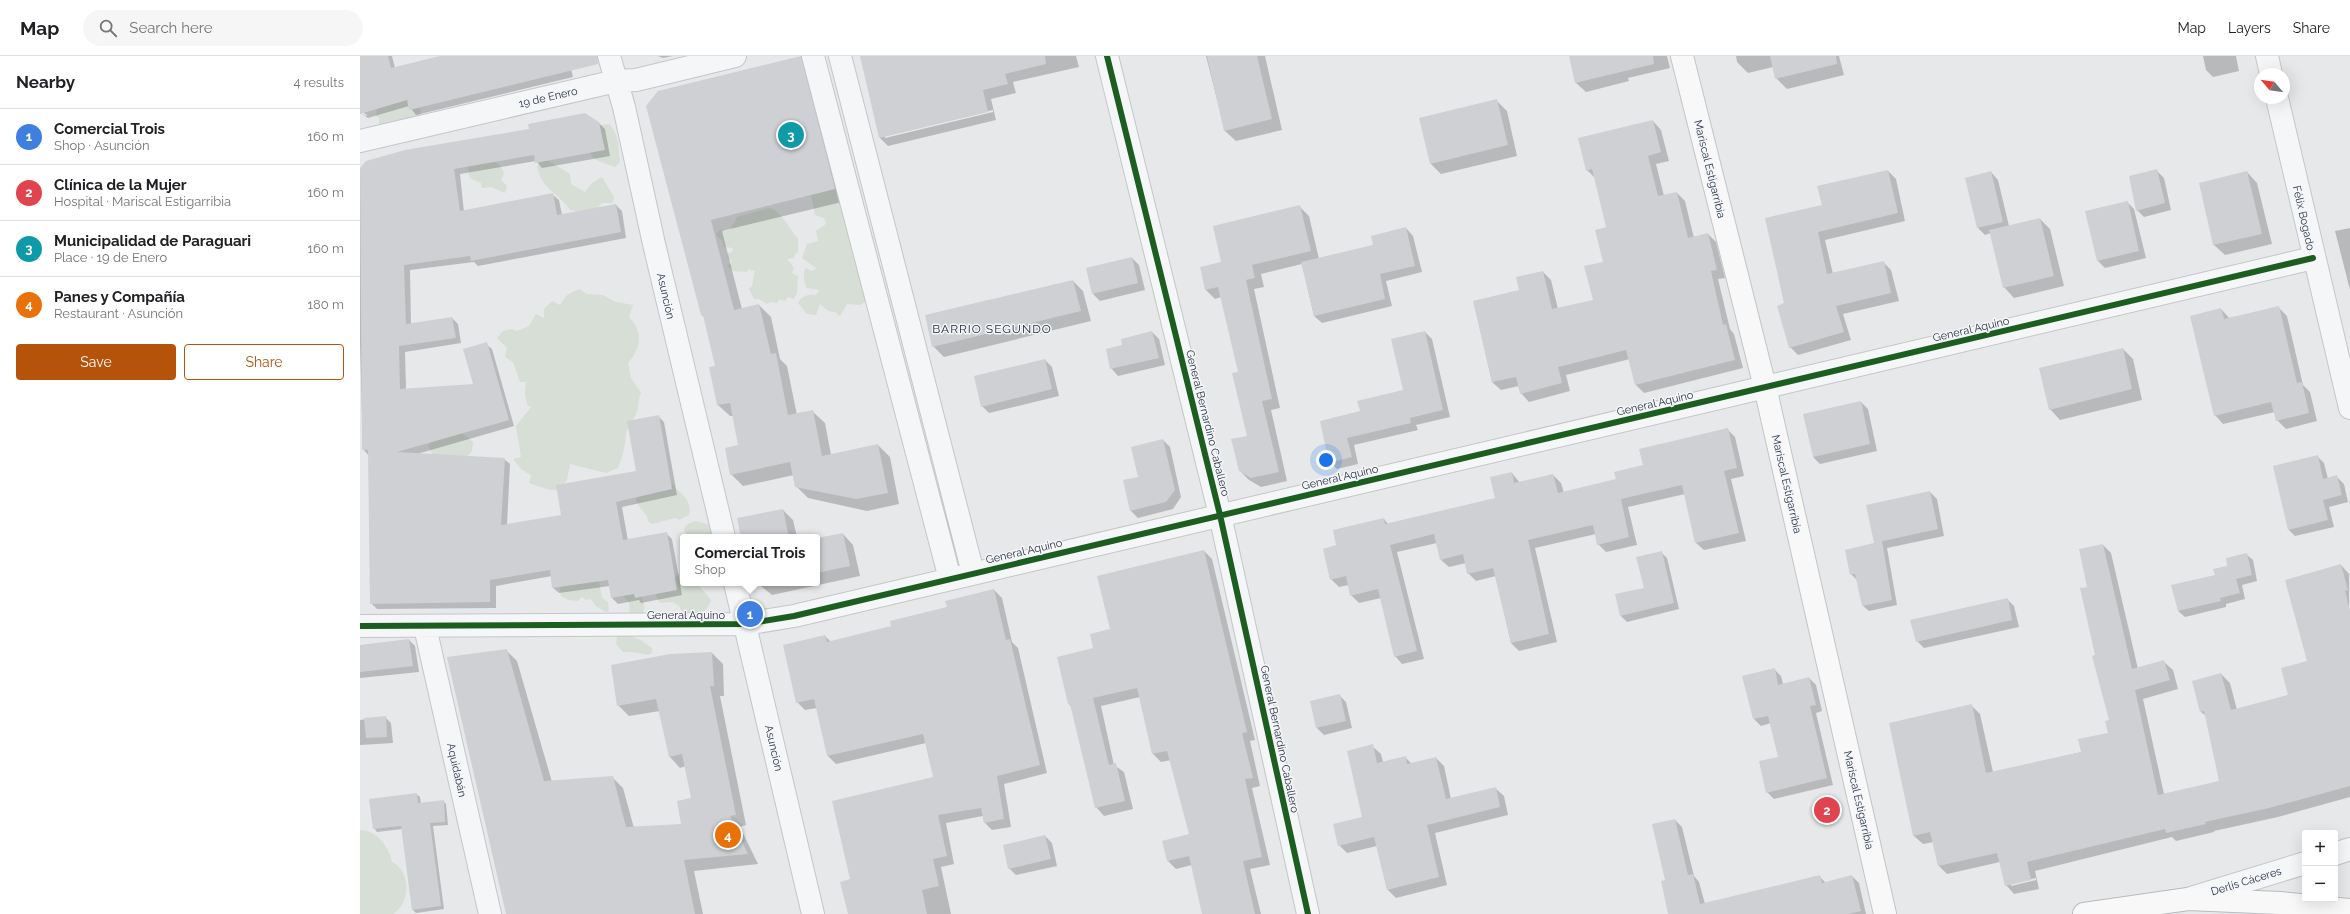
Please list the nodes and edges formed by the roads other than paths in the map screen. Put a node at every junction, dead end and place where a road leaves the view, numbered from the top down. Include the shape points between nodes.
1 (609, 56) edge
2 (736, 56) edge
3 (813, 56) edge
4 (840, 56) edge
5 (1107, 56) edge
6 (1682, 56) edge
7 (2267, 56) edge
8 (2270, 68) edge
9 (616, 81) junction
10 (2277, 104) edge
11 (360, 141) edge
12 (2314, 258) junction
13 (1765, 387) junction
14 (2350, 408) edge
15 (1220, 515) junction
16 (723, 534) edge
17 (973, 573) junction
18 (950, 579) junction
19 (736, 586) edge
20 (744, 624) junction
21 (360, 626) edge
22 (424, 627) junction
23 (2350, 849) edge
24 (2338, 853) edge
25 (2302, 864) edge
26 (2188, 899) junction
27 (2350, 910) edge
28 (490, 914) edge
29 (813, 914) edge
30 (1308, 914) edge
31 (1885, 914) edge
32 (2084, 914) edge

1 - 9 street, Asunción
2 - 9 street, 19 de Enero via 636,80
3 - 18 street
4 - 17 street
5 - 15 street, General Bernardino Caballero
6 - 13 main road, Mariscal Estigarribia
7 - 8 street
9 - 11 street, 19 de Enero
9 - 16 street, Asunción
10 - 12 street, Félix Bogado
12 - 13 street, General Aquino
12 - 14 street, Félix Bogado
13 - 15 street, General Aquino
13 - 31 main road, Mariscal Estigarribia
15 - 17 street, General Aquino
15 - 30 street, General Bernardino Caballero
17 - 18 street, General Aquino
18 - 20 street, General Aquino via 794,616
19 - 20 street, Asunción
20 - 22 street, General Aquino
20 - 29 street, Asunción
21 - 22 street, General Aquino
22 - 28 street, Aquidabán
23 - 24 street
25 - 26 street, Derlis Cáceres
26 - 27 main road via 2280,903
26 - 32 main road

